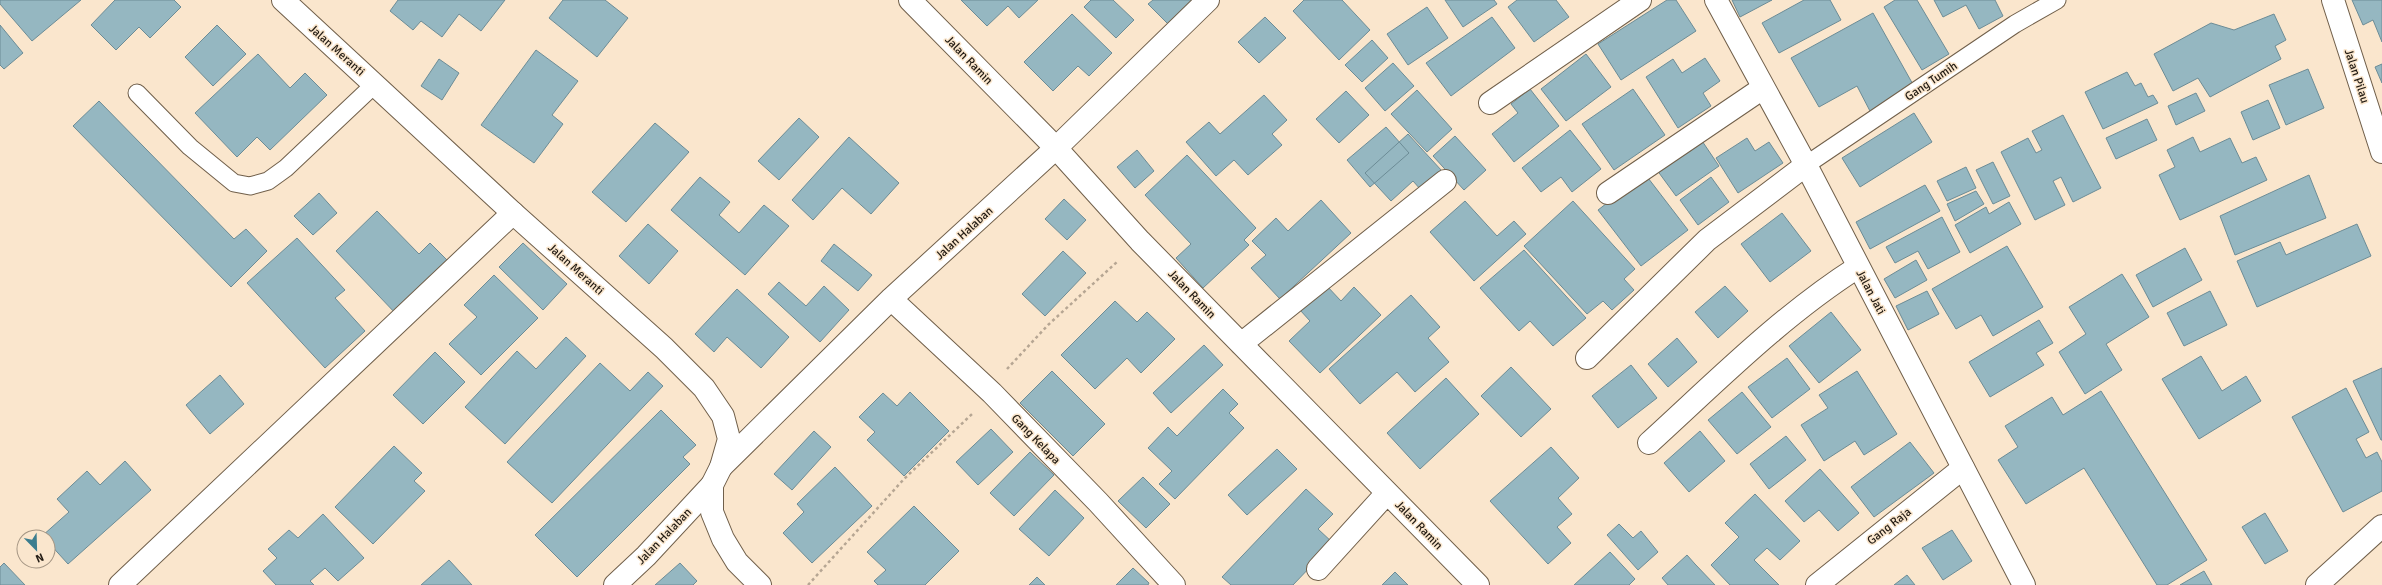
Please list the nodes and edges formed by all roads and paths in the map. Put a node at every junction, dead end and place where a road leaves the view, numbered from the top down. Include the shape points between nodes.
1 (283, 0) edge
2 (910, 0) edge
3 (1208, 0) edge
4 (1640, 0) edge
5 (1716, 0) edge
6 (2056, 0) edge
7 (2333, 0) edge
8 (375, 84) junction
9 (1763, 88) junction
10 (137, 93) dead end
11 (1490, 103) dead end
12 (1056, 148) junction
13 (2382, 152) edge
14 (1806, 165) junction
15 (1446, 181) dead end
16 (1608, 193) dead end
17 (513, 213) junction
18 (1140, 240) junction
19 (1858, 267) junction
20 (891, 299) junction
21 (1241, 344) junction
22 (1587, 358) dead end
23 (992, 393) junction
24 (1649, 443) dead end
25 (1963, 468) junction
26 (717, 476) junction
27 (1387, 493) junction
28 (2382, 526) edge
29 (1318, 569) dead end
30 (120, 585) edge
31 (615, 585) edge
32 (760, 585) edge
33 (808, 585) edge
34 (1174, 585) edge
35 (1478, 585) edge
36 (1817, 585) edge
37 (2024, 585) edge
38 (2317, 585) edge

1 - 8 street, Jalan Meranti
2 - 12 street, Jalan Ramin
3 - 12 street, Jalan Halaban
4 - 11 street
5 - 9 street, Jalan Jati
6 - 14 lane, Gang Tumih via 2015,24
7 - 13 street, Jalan Pilau
8 - 10 lane via 286,168 268,181 250,186 234,183 190,147
8 - 17 street, Jalan Meranti
9 - 14 street, Jalan Jati
9 - 16 street
12 - 18 street, Jalan Ramin
12 - 20 street, Jalan Halaban
14 - 19 street, Jalan Jati
14 - 22 street via 1707,240
15 - 21 street
17 - 26 street, Jalan Meranti via 664,348 704,388 723,416 729,439
17 - 30 street
18 - 21 street, Jalan Ramin
18 - 23 path via 1048,325 1008,368
19 - 24 street via 1787,318
19 - 25 street, Jalan Jati
20 - 23 street, Gang Kelapa
20 - 26 street, Jalan Halaban
21 - 27 street, Jalan Ramin
23 - 33 path via 904,479
23 - 34 street, Gang Kelapa
25 - 36 street, Gang Raja
25 - 37 street, Jalan Jati
26 - 31 street, Jalan Halaban via 646,556
26 - 32 street, Jalan Meranti via 712,512 723,539 737,562
27 - 29 street
27 - 35 street, Jalan Ramin
28 - 38 street

